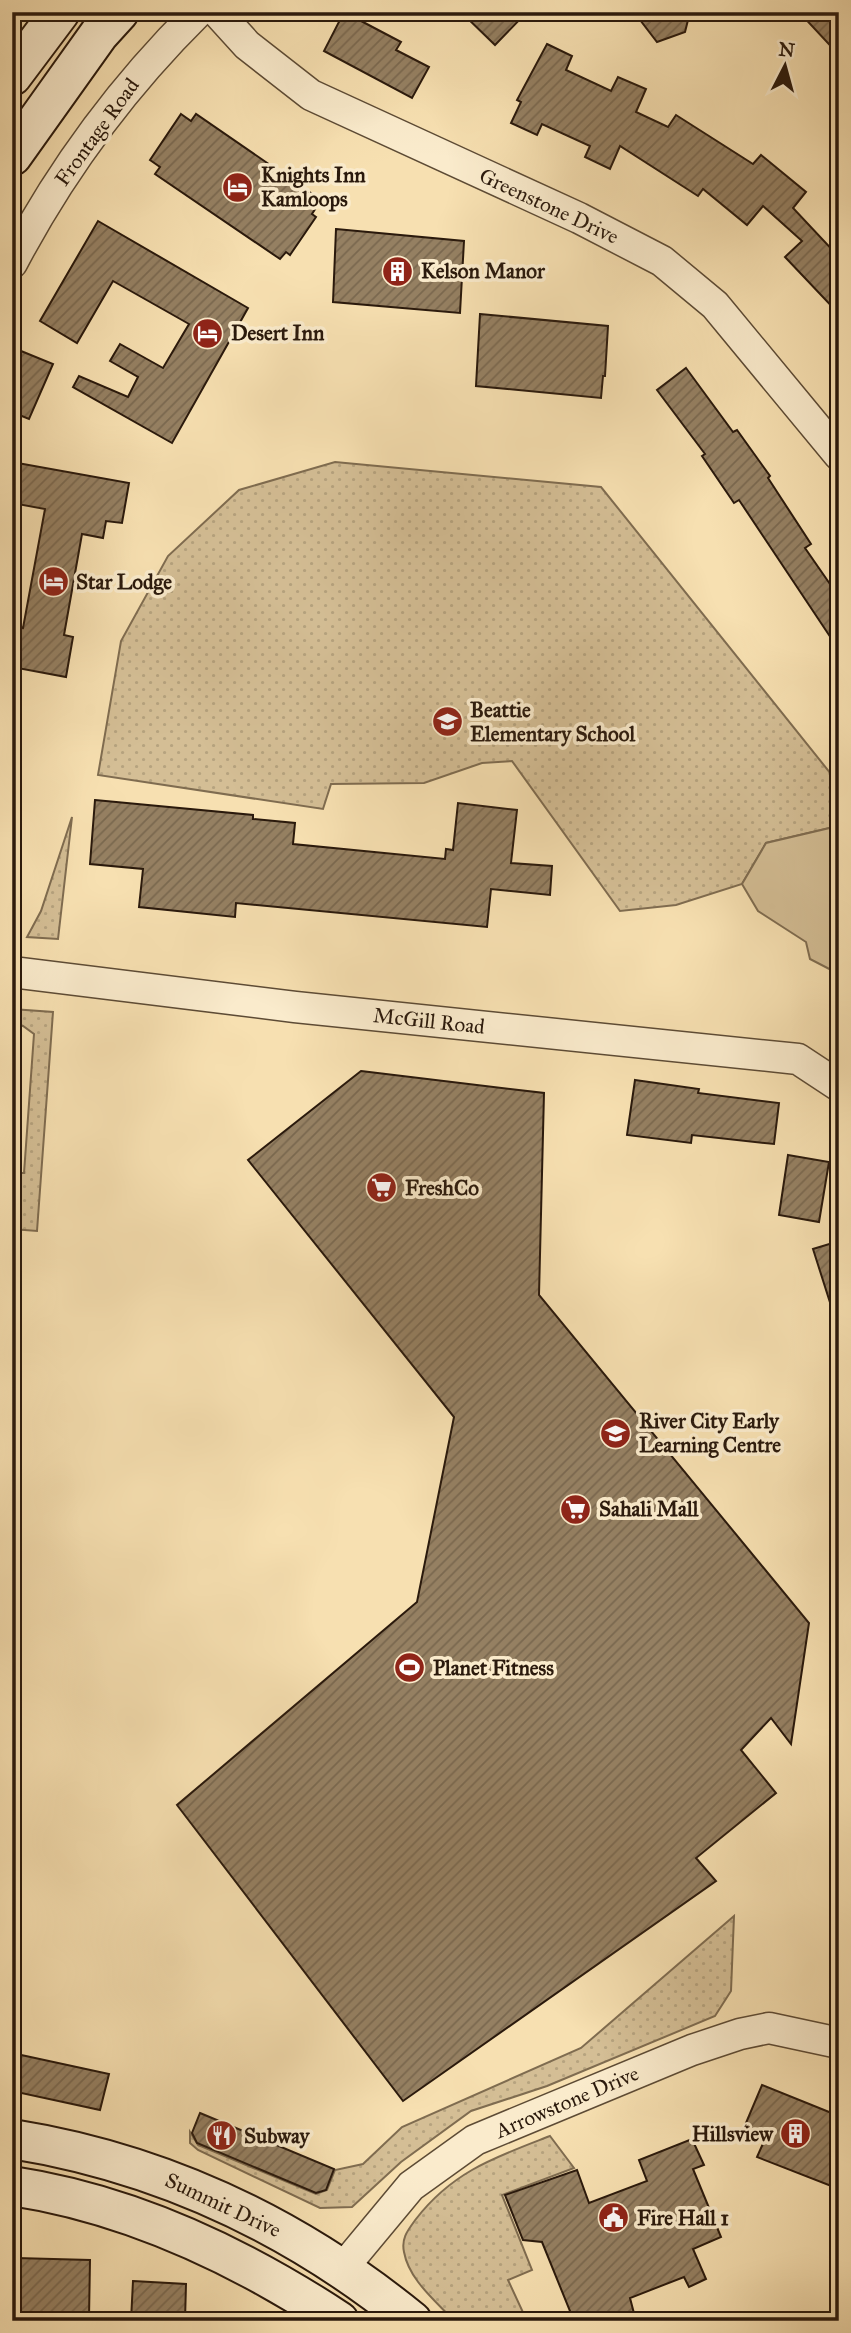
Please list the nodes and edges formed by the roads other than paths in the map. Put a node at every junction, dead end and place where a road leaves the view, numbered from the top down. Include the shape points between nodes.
1 (60, 12) edge
2 (119, 12) edge
3 (198, 12) edge
4 (217, 12) edge
5 (12, 76) edge
6 (12, 156) edge
7 (12, 263) edge
8 (839, 455) edge
9 (12, 972) edge
10 (839, 1086) edge
11 (839, 2043) edge
12 (12, 2139) edge
13 (12, 2186) edge
14 (342, 2269) junction
15 (339, 2321) edge
16 (412, 2321) edge

1 - 5 main road
2 - 6 main road
3 - 7 street, Frontage Road via 154,55 113,106 53,192
4 - 8 street, Greenstone Drive via 247,45 311,95 662,261 715,305
9 - 10 street, McGill Road via 295,1007 798,1059
11 - 14 street, Arrowstone Drive via 769,2028 740,2034 475,2140 411,2186
12 - 14 main road, Summit Drive via 150,2171 248,2214
13 - 15 main road, Summit Drive via 90,2203 177,2233 229,2255
14 - 16 main road, Summit Drive

